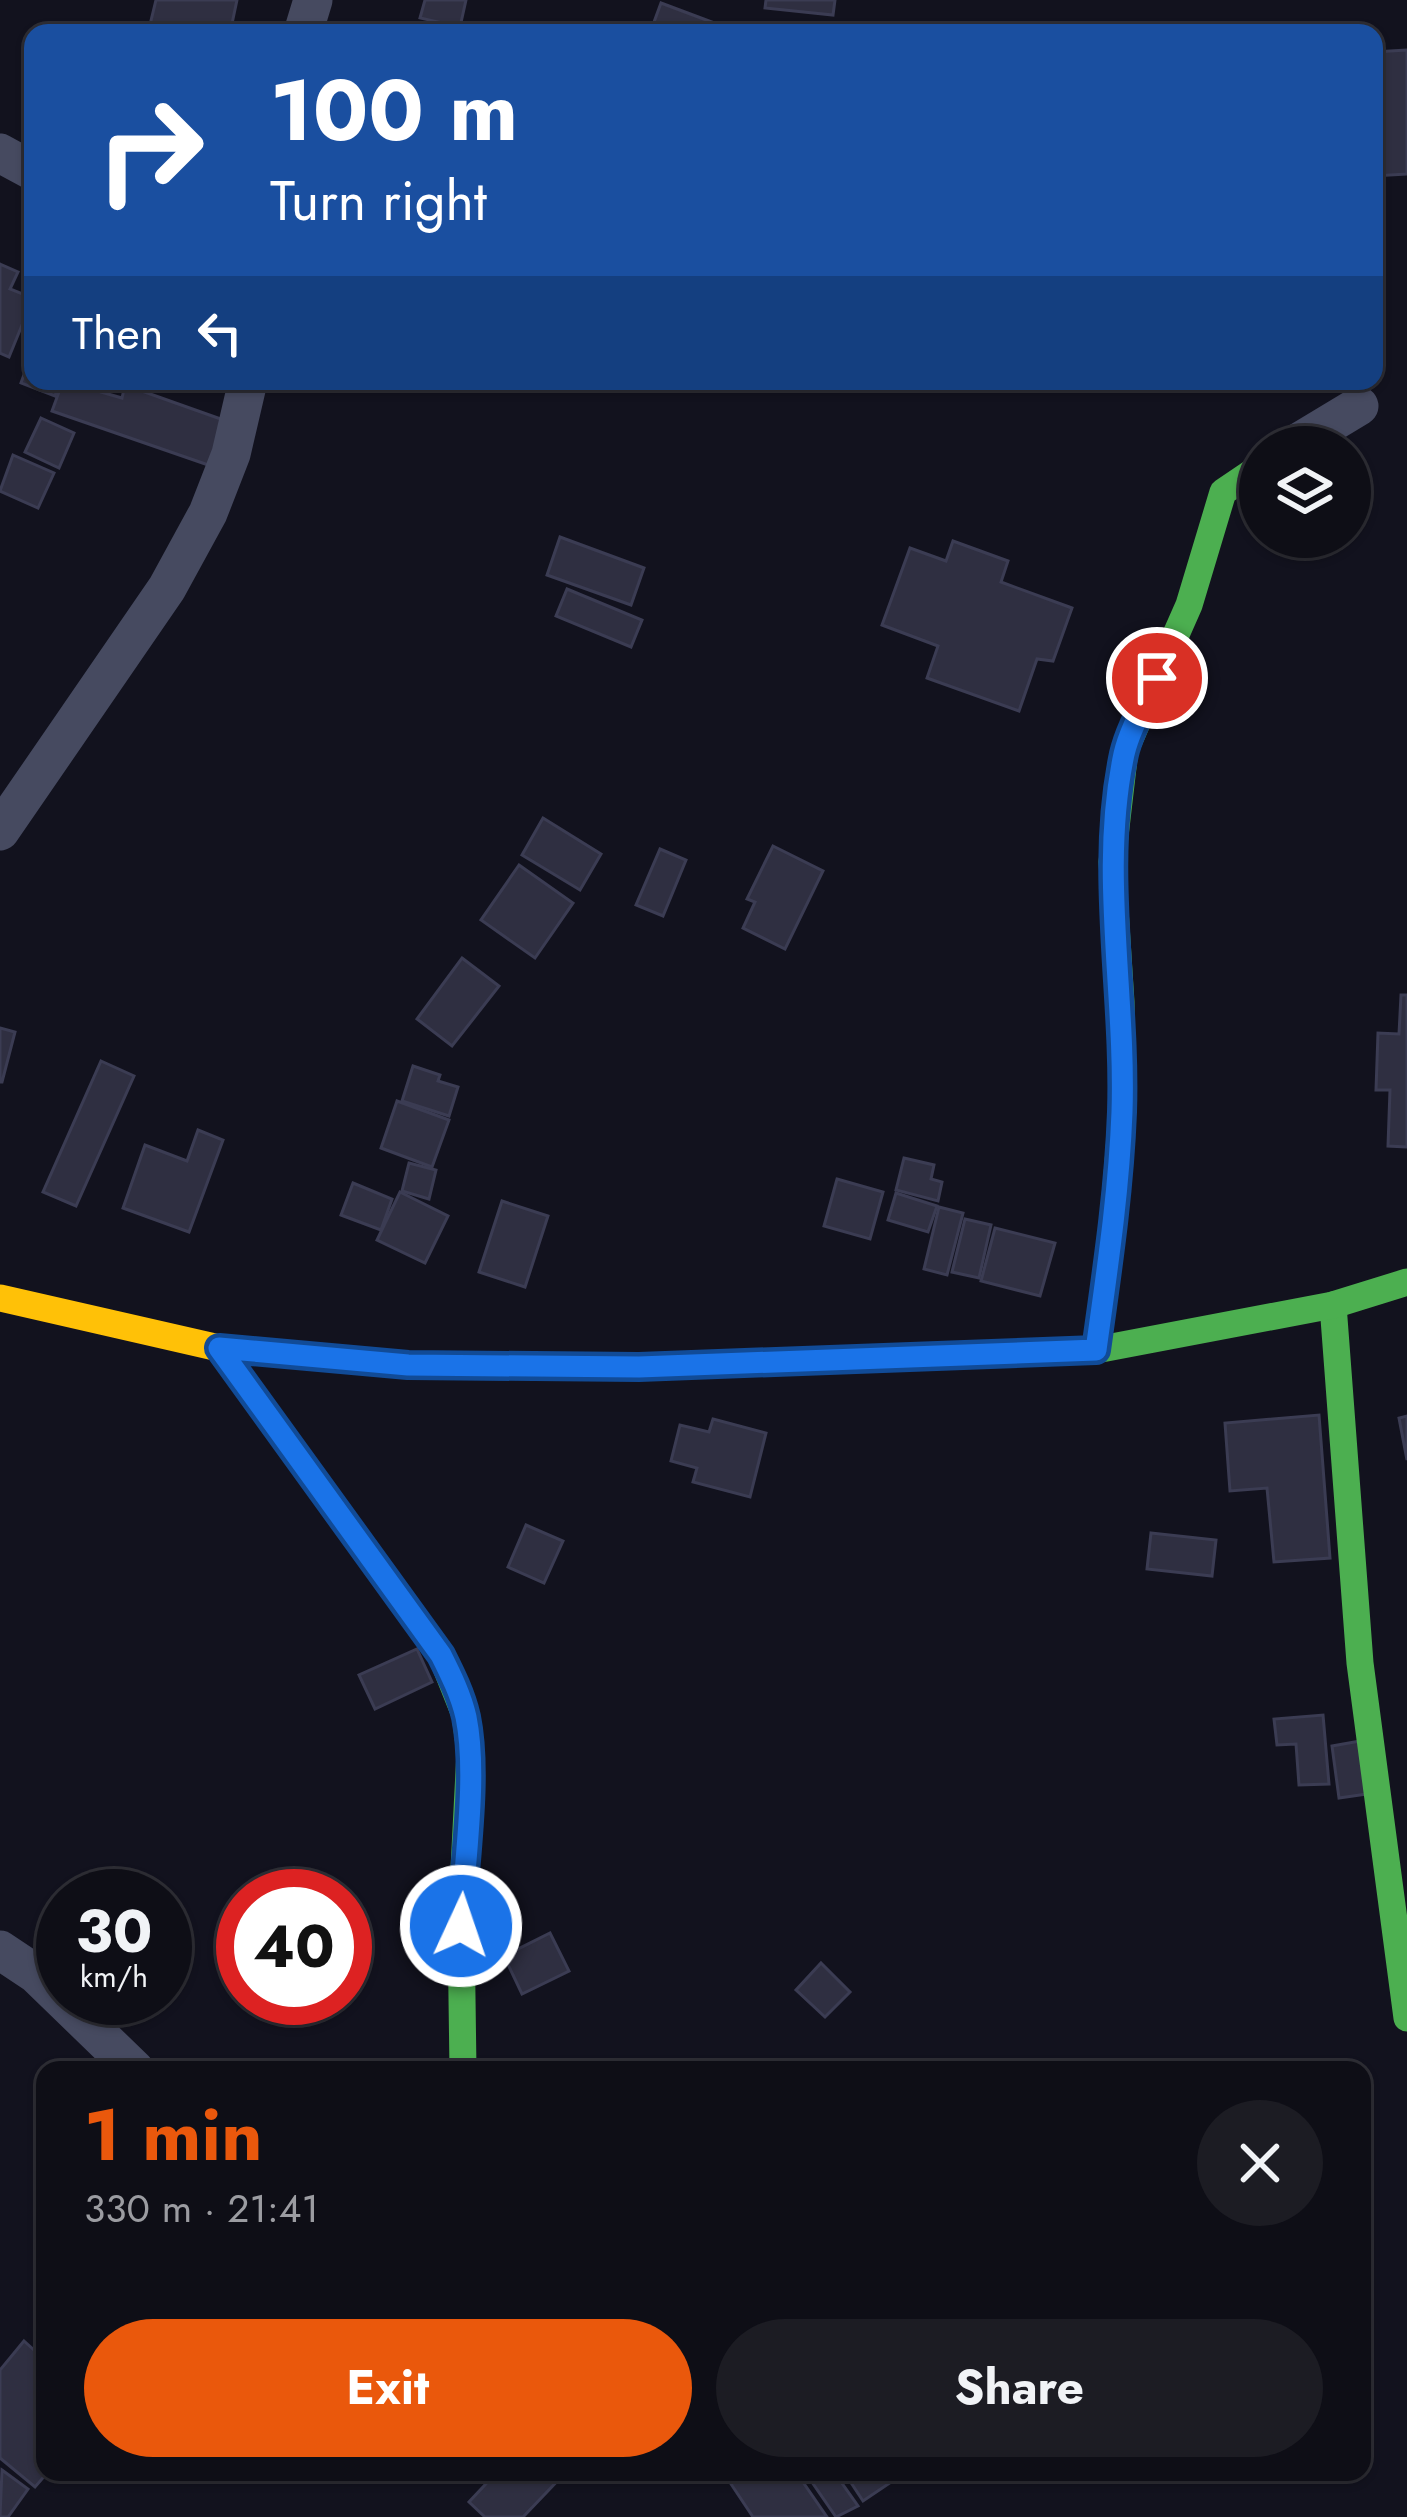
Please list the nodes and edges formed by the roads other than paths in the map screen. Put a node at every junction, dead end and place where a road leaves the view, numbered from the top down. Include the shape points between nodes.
1 (246, 390) edge
2 (1359, 406) dead end
3 (1326, 426) edge
4 (1239, 481) edge
5 (0, 831) edge
6 (1407, 1282) edge
7 (0, 1298) edge
8 (1333, 1305) junction
9 (219, 1348) junction
10 (1096, 1350) junction
11 (0, 1950) edge
12 (1407, 2018) edge
13 (126, 2061) edge
14 (463, 2061) edge

1 - 5 street via 231,454 167,588
2 - 3 street
4 - 10 street via 1222,492 1189,605 1125,750 1112,862 1122,1112
6 - 8 street
7 - 9 street
8 - 10 street
8 - 12 street via 1339,1448
9 - 10 street via 408,1365 639,1367
9 - 14 street via 456,1685 470,1753
11 - 13 street

